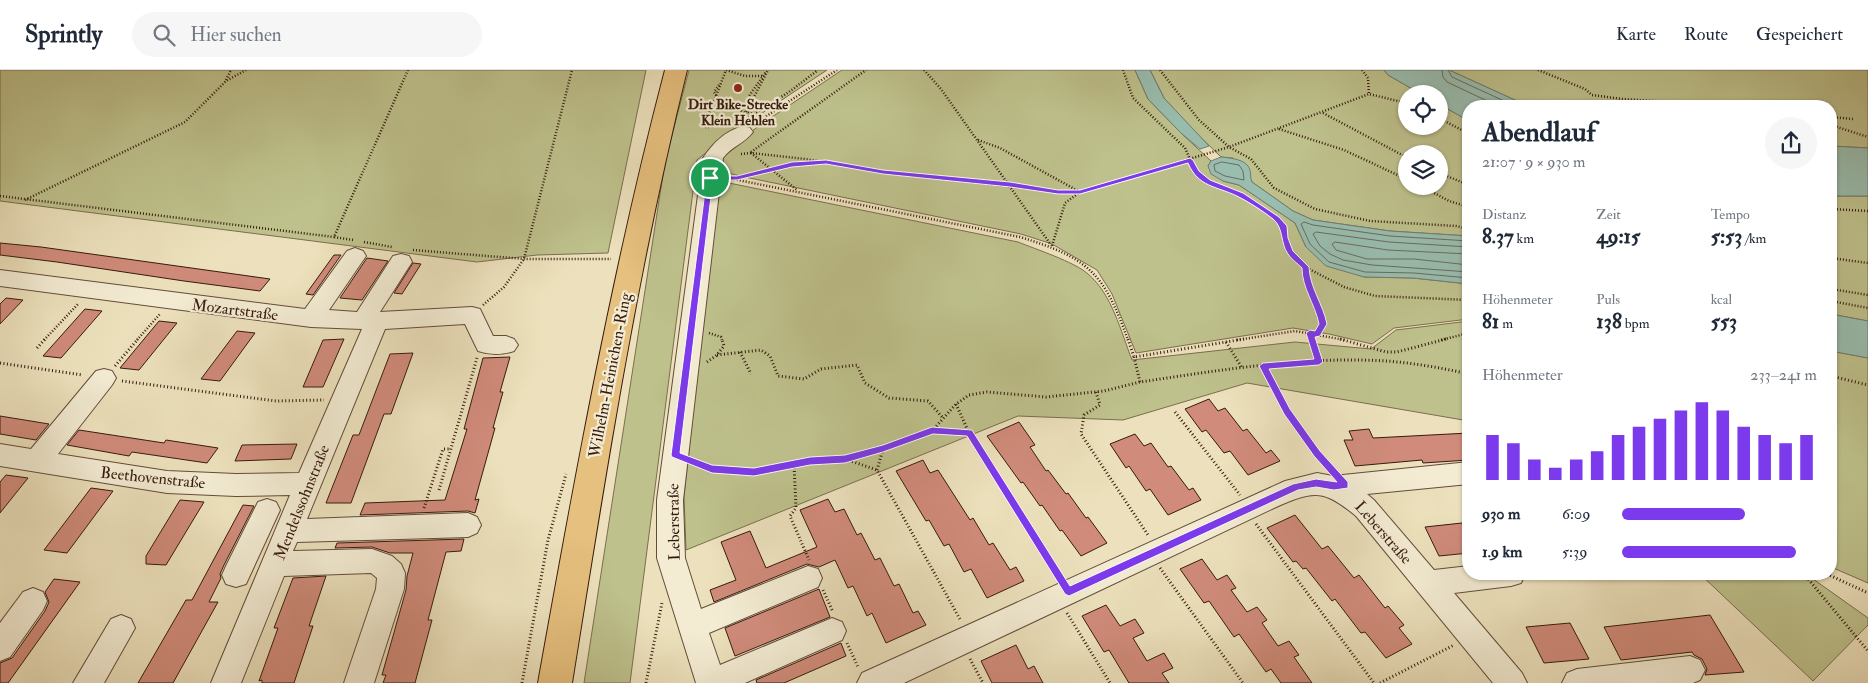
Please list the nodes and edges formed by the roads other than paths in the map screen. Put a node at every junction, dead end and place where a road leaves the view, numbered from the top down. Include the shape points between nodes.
1 (676, 70) edge
2 (743, 120) road end
3 (403, 253) road end
4 (355, 256) dead end
5 (0, 278) edge
6 (311, 318) junction
7 (370, 321) junction
8 (496, 345) road end
9 (104, 378) road end
10 (0, 455) edge
11 (37, 461) junction
12 (1462, 474) edge
13 (308, 484) junction
14 (1340, 486) junction
15 (468, 525) dead end
16 (291, 527) junction
17 (275, 566) junction
18 (814, 578) road end
19 (1462, 579) edge
20 (1428, 583) junction
21 (33, 601) dead end
22 (692, 627) junction
23 (122, 628) dead end
24 (837, 628) road end
25 (0, 647) edge
26 (1690, 670) dead end
27 (867, 679) edge
28 (88, 683) edge
29 (226, 683) edge
30 (359, 683) edge
31 (556, 683) edge
32 (711, 683) edge
33 (1512, 683) edge
34 (1576, 683) edge

1 - 31 main road, Wilhelm-Heinichen-Ring via 656,142 619,320
2 - 22 street, Leberstraße via 713,158 670,500 671,558
3 - 7 street, Mendelssohnstraße
4 - 6 lane
5 - 6 street, Mozartstraße
6 - 7 street, Mozartstraße
7 - 8 street, Mozartstraße via 472,316
7 - 13 street, Mendelssohnstraße
9 - 11 street
10 - 11 street, Beethovenstraße
11 - 13 street, Beethovenstraße via 166,482
12 - 14 street, Leberstraße
13 - 16 street, Mendelssohnstraße
14 - 20 street, Leberstraße via 1365,508
14 - 27 street, Leberstraße via 1316,483 1296,487 965,639
15 - 16 street
16 - 17 street, Mendelssohnstraße
16 - 17 street via 264,516 238,571
17 - 29 street, Mendelssohnstraße
17 - 30 street via 372,561 382,564 391,573 390,589
18 - 22 street
19 - 20 street
20 - 33 street, Leberstraße
21 - 25 street
22 - 32 street, Leberstraße
23 - 28 street
24 - 32 street
26 - 34 street

